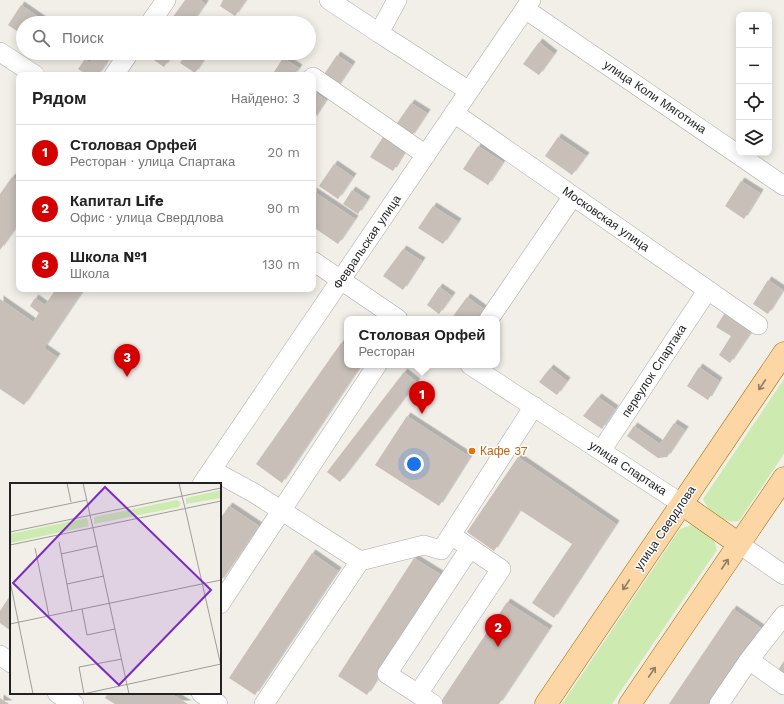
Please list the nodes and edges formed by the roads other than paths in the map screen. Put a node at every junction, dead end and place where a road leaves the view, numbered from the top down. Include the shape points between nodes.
1 (166, 0) edge
2 (329, 0) edge
3 (397, 0) edge
4 (528, 4) edge
5 (155, 16) edge
6 (378, 33) junction
7 (0, 52) edge
8 (124, 60) edge
9 (30, 72) edge
10 (116, 72) edge
11 (316, 79) edge
12 (469, 91) junction
13 (454, 113) junction
14 (426, 155) junction
15 (784, 186) edge
16 (573, 196) junction
17 (316, 263) edge
18 (341, 280) junction
19 (707, 291) junction
20 (394, 316) edge
21 (491, 316) edge
22 (758, 325) dead end
23 (784, 353) edge
24 (375, 368) edge
25 (475, 368) edge
26 (534, 406) junction
27 (601, 451) junction
28 (207, 477) edge
29 (784, 478) edge
30 (220, 483) edge
31 (221, 483) edge
32 (682, 504) junction
33 (280, 510) junction
34 (452, 535) junction
35 (739, 544) junction
36 (470, 548) junction
37 (360, 560) junction
38 (784, 574) edge
39 (221, 602) edge
40 (784, 615) edge
41 (0, 656) edge
42 (749, 660) junction
43 (10, 662) edge
44 (784, 685) edge
45 (203, 694) edge
46 (426, 699) edge
47 (218, 704) edge
48 (264, 704) edge
49 (546, 704) edge
50 (630, 704) edge
51 (720, 704) edge

1 - 5 street
2 - 6 street
3 - 6 street
4 - 12 street, Февральская улица
4 - 15 street, улица Коли Мяготина
6 - 12 street
7 - 9 street
8 - 10 street
11 - 14 street
12 - 13 street, Февральская улица
13 - 14 street, Февральская улица
13 - 16 street, Московская улица
14 - 18 street, Февральская улица
16 - 19 street, Московская улица
16 - 21 street
17 - 18 street
18 - 20 street
18 - 28 street, Февральская улица
19 - 22 street, Московская улица
19 - 27 street, переулок Спартака
23 -> 32 main road, улица Свердлова
24 - 33 street
25 - 26 street, улица Спартака
26 - 27 street, улица Спартака
26 - 34 street
27 - 32 street, улица Спартака
28 - 30 street
29 - 35 main road
31 - 33 street
32 - 35 main road, улица Спартака
32 -> 49 main road, улица Свердлова
33 - 37 street
33 - 39 street
34 - 36 street
34 - 37 street via 441,550 424,545
35 - 38 street, улица Спартака
50 -> 35 main road
36 - 46 street via 501,569
36 - 46 street via 387,674
37 - 48 street
40 - 42 street
41 - 43 street
42 - 44 street
42 - 51 street
45 - 47 street

